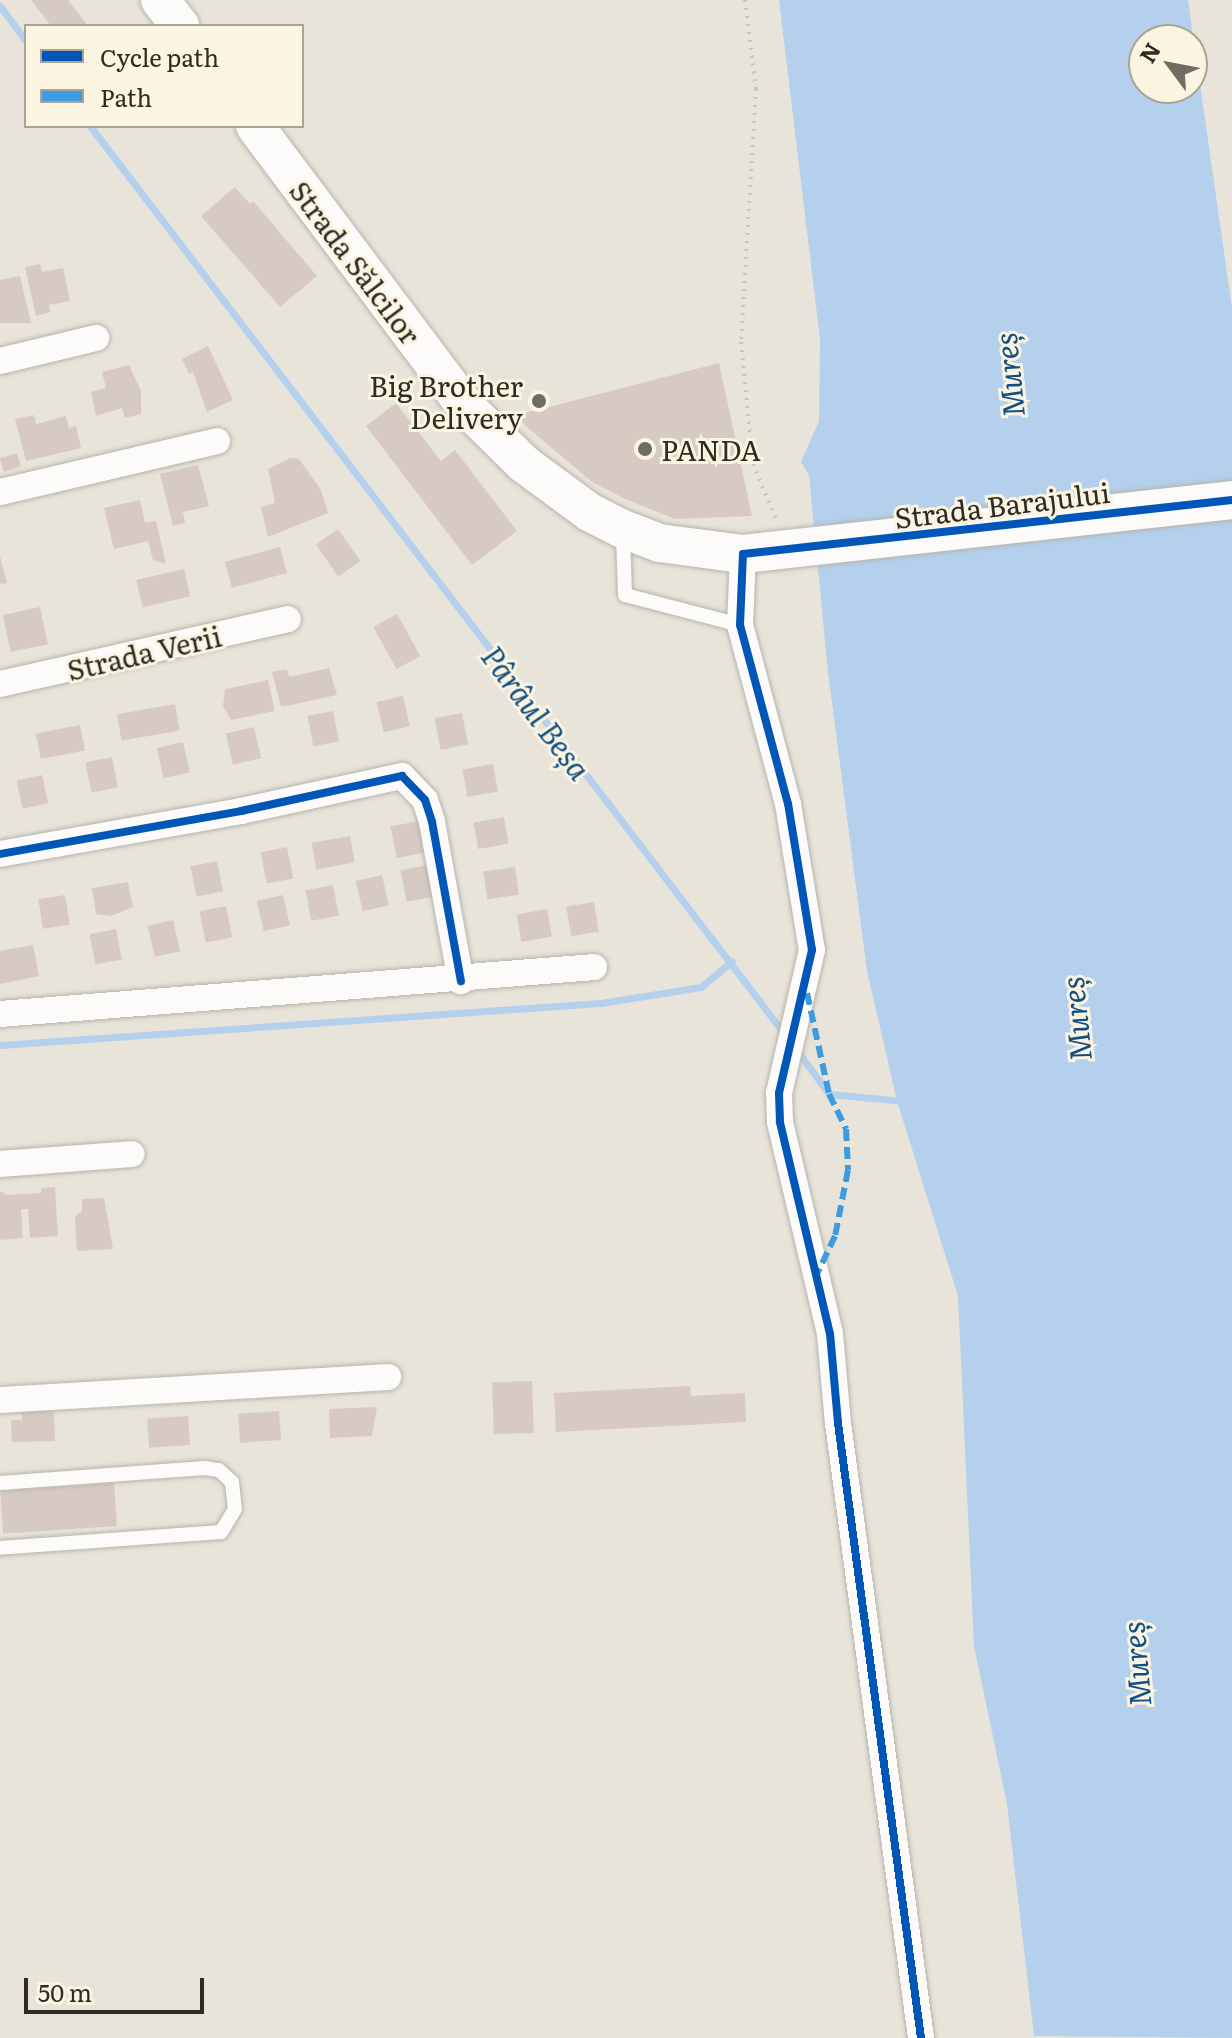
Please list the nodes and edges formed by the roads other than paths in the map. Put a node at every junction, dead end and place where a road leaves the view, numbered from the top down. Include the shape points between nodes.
1 (160, 0) edge
2 (178, 24) edge
3 (256, 128) edge
4 (96, 338) dead end
5 (0, 361) edge
6 (217, 441) dead end
7 (0, 492) edge
8 (1232, 500) edge
9 (623, 529) junction
10 (760, 553) junction
11 (288, 619) dead end
12 (740, 625) junction
13 (0, 684) edge
14 (0, 854) edge
15 (594, 967) dead end
16 (461, 981) junction
17 (0, 1014) edge
18 (132, 1154) dead end
19 (0, 1164) edge
20 (388, 1377) dead end
21 (0, 1400) edge
22 (0, 1483) edge
23 (0, 1548) edge
24 (921, 2038) edge

1 - 2 main road
3 - 9 main road, Strada Sălcilor via 465,406 524,464 589,512
4 - 5 street
6 - 7 street
8 - 10 main road, Strada Barajului
9 - 10 main road, Strada Sălcilor via 659,543
9 - 12 lane via 625,595
10 - 12 street
11 - 13 street, Strada Verii
12 - 24 street via 807,897 812,950 779,1093 780,1122 830,1334
14 - 16 street via 402,776 425,800 432,822
15 - 16 street
16 - 17 street
18 - 19 street
20 - 21 street
22 - 23 lane via 204,1468 219,1470 232,1482 235,1509 221,1532

